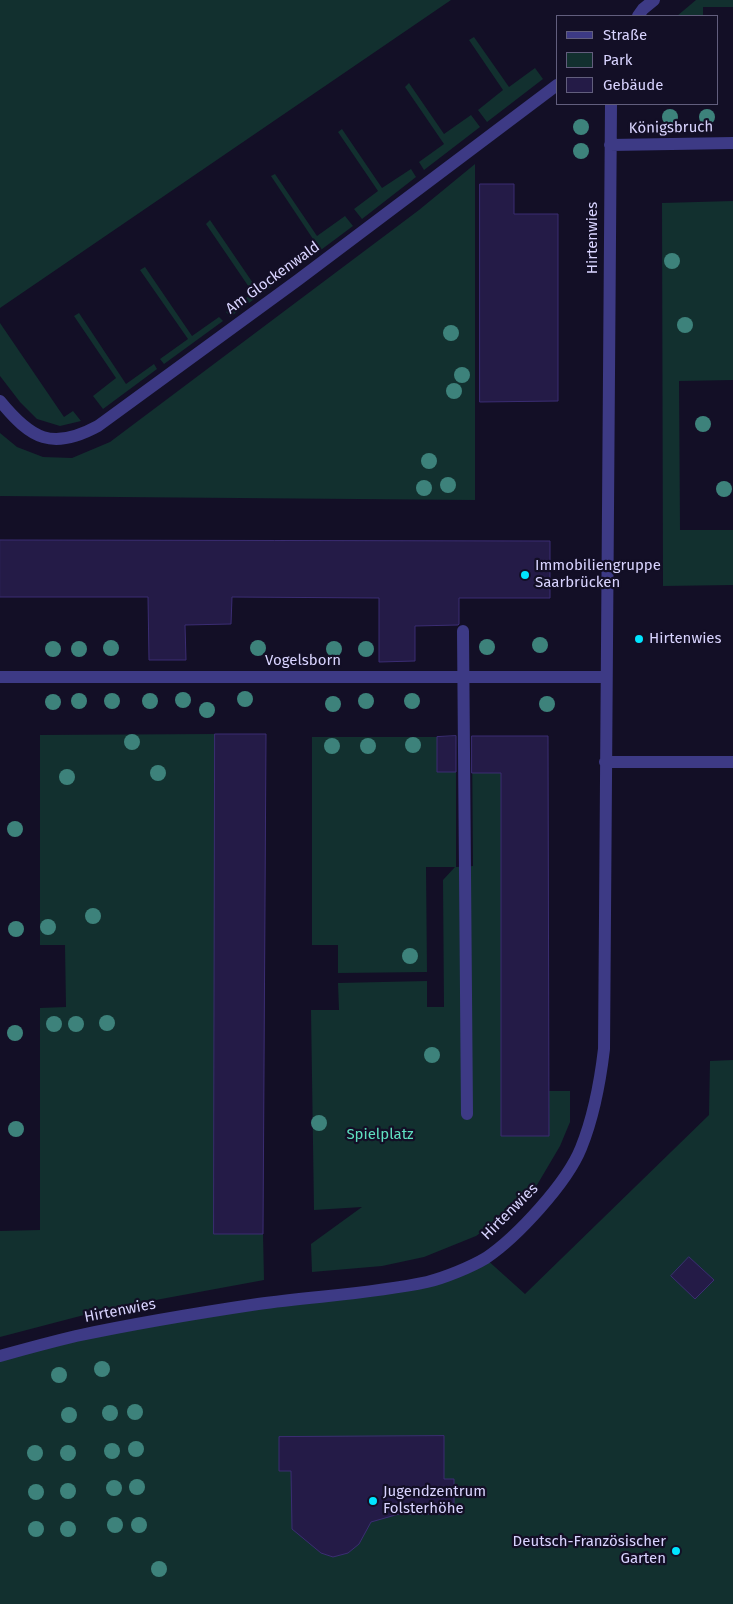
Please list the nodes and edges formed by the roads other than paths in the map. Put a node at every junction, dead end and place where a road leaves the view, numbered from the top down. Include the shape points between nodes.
1 (654, 0) edge
2 (639, 15) edge
3 (556, 86) edge
4 (611, 105) edge
5 (733, 143) edge
6 (610, 145) junction
7 (0, 401) edge
8 (463, 631) dead end
9 (0, 677) edge
10 (463, 677) junction
11 (606, 677) junction
12 (605, 762) junction
13 (733, 762) edge
14 (467, 1114) dead end
15 (0, 1356) edge

1 - 2 street
3 - 7 street, Am Glockenwald via 313,270 98,426 80,436 44,438 31,432
4 - 6 street, Hirtenwies
5 - 6 street, Königsbruch
6 - 11 street, Hirtenwies
8 - 10 street
9 - 10 street, Vogelsborn
10 - 11 street, Vogelsborn
10 - 14 street
11 - 12 street, Hirtenwies
12 - 13 street
12 - 15 street, Hirtenwies via 604,1049 597,1097 590,1126 562,1181 507,1242 485,1258 428,1282 151,1321

